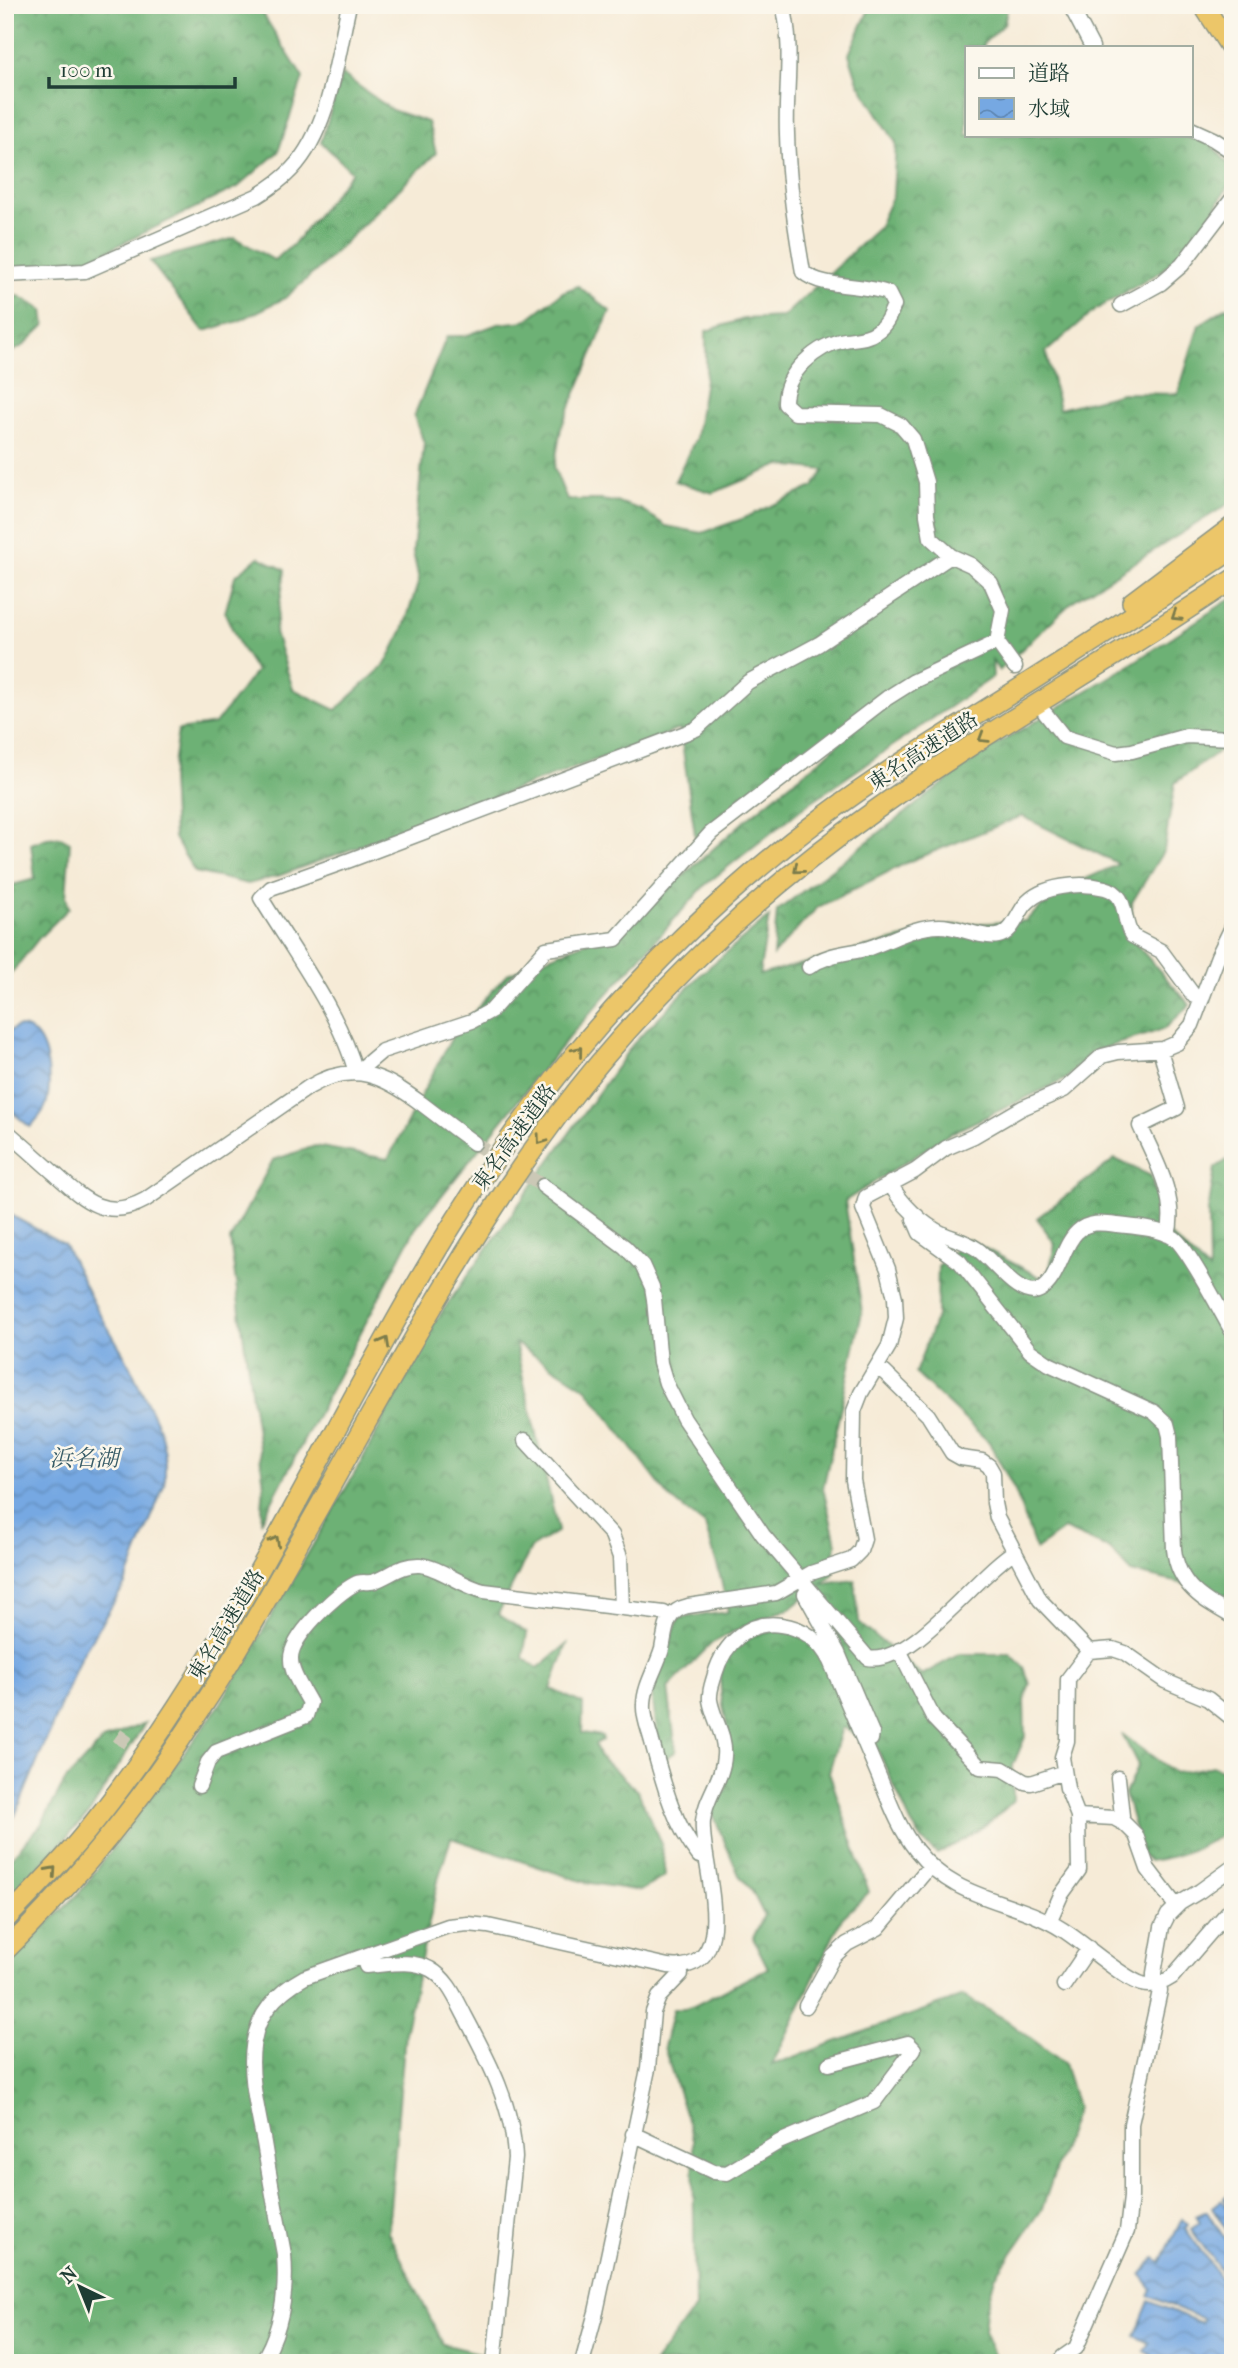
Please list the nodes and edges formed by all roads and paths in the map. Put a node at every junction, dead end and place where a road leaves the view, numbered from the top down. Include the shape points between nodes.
1 (349, 5) edge
2 (783, 5) edge
3 (1070, 5) edge
4 (1203, 5) edge
5 (1091, 46) edge
6 (1233, 51) edge
7 (1192, 129) edge
8 (1233, 152) edge
9 (1233, 198) edge
10 (5, 275) edge
11 (1121, 305) dead end
12 (1233, 526) edge
13 (1233, 549) edge
14 (951, 556) junction
15 (1233, 579) edge
16 (997, 642) junction
17 (1016, 667) dead end
18 (1015, 692) junction
19 (1045, 713) dead end
20 (1233, 738) edge
21 (1233, 925) edge
22 (809, 967) dead end
23 (1202, 999) junction
24 (1160, 1050) junction
25 (356, 1073) junction
26 (5, 1130) edge
27 (474, 1143) tunnel mouth
28 (890, 1183) junction
29 (543, 1186) tunnel mouth
30 (917, 1216) junction
31 (1168, 1235) junction
32 (1233, 1333) edge
33 (877, 1368) junction
34 (1233, 1408) edge
35 (1233, 1431) edge
36 (525, 1440) dead end
37 (1015, 1551) junction
38 (800, 1579) junction
39 (622, 1608) junction
40 (670, 1617) junction
41 (1233, 1617) edge
42 (899, 1650) junction
43 (1089, 1651) junction
44 (1233, 1719) edge
45 (864, 1742) junction
46 (1064, 1773) junction
47 (1118, 1778) dead end
48 (199, 1786) dead end
49 (1078, 1816) junction
50 (1119, 1820) junction
51 (706, 1855) junction
52 (930, 1866) junction
53 (1233, 1867) edge
54 (1176, 1906) junction
55 (1233, 1906) edge
56 (5, 1920) edge
57 (1049, 1922) junction
58 (1089, 1948) junction
59 (5, 1951) edge
60 (363, 1956) junction
61 (680, 1966) junction
62 (1156, 1984) junction
63 (1064, 1985) dead end
64 (806, 2006) dead end
65 (829, 2064) dead end
66 (634, 2134) junction
67 (261, 2363) edge
68 (494, 2363) edge
69 (582, 2363) edge
70 (1058, 2363) edge

1 - 10 street via 322,121 305,152 276,184 85,271
2 - 14 street via 790,53 787,134 803,272 814,281 875,288 888,293 894,305 877,332 819,349 796,371 785,404 795,413 881,415 901,425 913,439 926,482 931,538
3 - 5 street
4 - 6 highway
7 - 8 street
9 - 11 street via 1182,265 1161,284
12 - 18 highway
13 - 18 highway, 東名高速道路
14 - 16 street via 971,565 991,583 1003,610
14 - 25 street via 819,644 748,682 696,729 271,888 261,898 331,1013
15 -> 59 highway, 東名高速道路 via 947,761 813,856 670,986 612,1050 562,1110 460,1260 266,1602 194,1719 93,1857
16 - 17 street
16 - 25 street via 887,698 711,833 616,939 546,949 492,1010 382,1051
56 -> 18 highway, 東名高速道路 via 94,1821 180,1703 437,1252 535,1104 601,1024 747,878 823,816
19 - 20 street via 1064,737 1116,753 1186,736
21 - 23 street
22 - 23 street via 830,955 866,949 927,927 1002,934 1039,892 1056,887 1102,887 1121,899 1132,936 1161,951 1194,996
23 - 24 street via 1183,1038
24 - 28 street via 1102,1056 1064,1090 946,1148
24 - 31 street via 1177,1108 1140,1126 1166,1186
25 - 26 street via 318,1082 145,1200 121,1209 87,1201
25 - 27 street via 389,1081
28 - 30 street
28 - 33 street via 869,1194 863,1204 888,1269 896,1308 892,1337
29 - 38 street via 642,1265 652,1287 660,1363 674,1402 746,1513
30 - 31 street via 980,1251 1027,1293 1046,1286 1070,1241 1083,1227 1102,1223
30 - 41 street via 916,1229 960,1262 1030,1351 1164,1419 1170,1437 1177,1566 1196,1595
31 - 32 street via 1183,1248
33 - 37 street via 923,1410 952,1453 989,1466 997,1518
33 - 38 street via 857,1402 853,1421 853,1489 863,1545 851,1560
34 - 35 street
36 - 39 street via 612,1535 620,1558
37 - 42 street
37 - 43 street via 1043,1604
38 - 40 street via 776,1594 682,1608
38 - 42 street via 868,1658
38 - 45 street via 872,1733
39 - 40 street
39 - 48 street via 484,1591 428,1566 396,1569 373,1582 357,1582 319,1612 292,1651 292,1667 310,1703 306,1716 216,1752
40 - 51 street via 644,1711 670,1803 691,1846 699,1856
42 - 46 street via 937,1723 980,1767 1003,1769 1031,1783
43 - 44 street via 1125,1653 1165,1682 1208,1699
43 - 46 street via 1068,1679
45 - 51 street via 830,1661 812,1636 776,1624 741,1634 722,1655 711,1689 724,1755 703,1819
45 - 52 street via 898,1821
46 - 49 street
47 - 50 street
49 - 50 street
49 - 57 street via 1079,1870
50 - 54 street via 1136,1835 1148,1869
51 - 61 street via 715,1910 712,1937 700,1957
52 - 57 street via 969,1893
52 - 64 street via 878,1928 833,1957
53 - 54 street
54 - 62 street via 1162,1927
55 - 62 street via 1172,1977
57 - 58 street
58 - 62 street via 1138,1982
58 - 63 street
60 - 61 street via 448,1926 468,1924
60 - 67 street via 305,1977 286,1989 263,2015 251,2047 252,2081 285,2269 281,2313
60 - 68 street via 366,1966 415,1964 440,1976 498,2083 515,2158
61 - 66 street via 681,1974 659,1997 653,2012 650,2059
62 - 70 street via 1160,1991 1131,2124 1127,2231 1076,2348
65 - 66 street via 908,2043 914,2049 874,2102 779,2142 727,2173 714,2172
66 - 69 street

